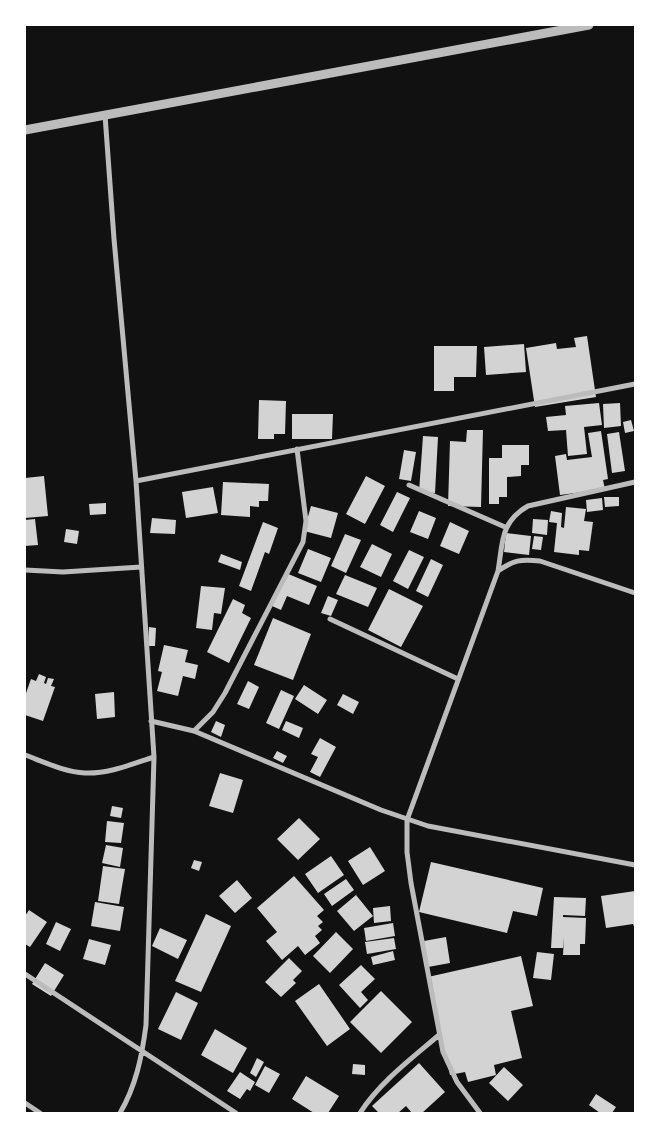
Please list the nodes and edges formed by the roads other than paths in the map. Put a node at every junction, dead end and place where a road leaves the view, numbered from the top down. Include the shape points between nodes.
1 (589, 25) edge
2 (105, 115) junction
3 (25, 130) edge
4 (635, 384) edge
5 (297, 449) junction
6 (136, 481) junction
7 (635, 482) edge
8 (409, 485) dead end
9 (505, 527) junction
10 (141, 567) junction
11 (25, 570) edge
12 (498, 572) junction
13 (635, 593) edge
14 (330, 619) dead end
15 (458, 678) junction
16 (151, 721) junction
17 (194, 732) junction
18 (25, 755) edge
19 (154, 756) junction
20 (407, 820) junction
21 (635, 865) edge
22 (25, 974) edge
23 (439, 1035) junction
24 (143, 1052) junction
25 (25, 1103) edge
26 (40, 1113) edge
27 (120, 1113) edge
28 (236, 1113) edge
29 (360, 1113) edge
30 (480, 1113) edge

1 - 2 street
2 - 3 street
2 - 6 street
4 - 5 street
5 - 6 street
5 - 17 street via 306,513 303,542 225,693
6 - 10 street
7 - 9 street via 528,506 516,513
8 - 9 street
9 - 12 street
10 - 11 street via 63,572
10 - 16 street
12 - 13 street via 512,562 540,561
12 - 15 street
14 - 15 street
15 - 20 street
16 - 17 street
16 - 19 street
17 - 20 street
18 - 19 street via 85,773 111,770
19 - 24 street
20 - 21 street
20 - 23 street via 411,883
22 - 24 street
23 - 29 street via 392,1075
23 - 30 street via 457,1082
24 - 27 street via 136,1078
24 - 28 street
25 - 26 street

